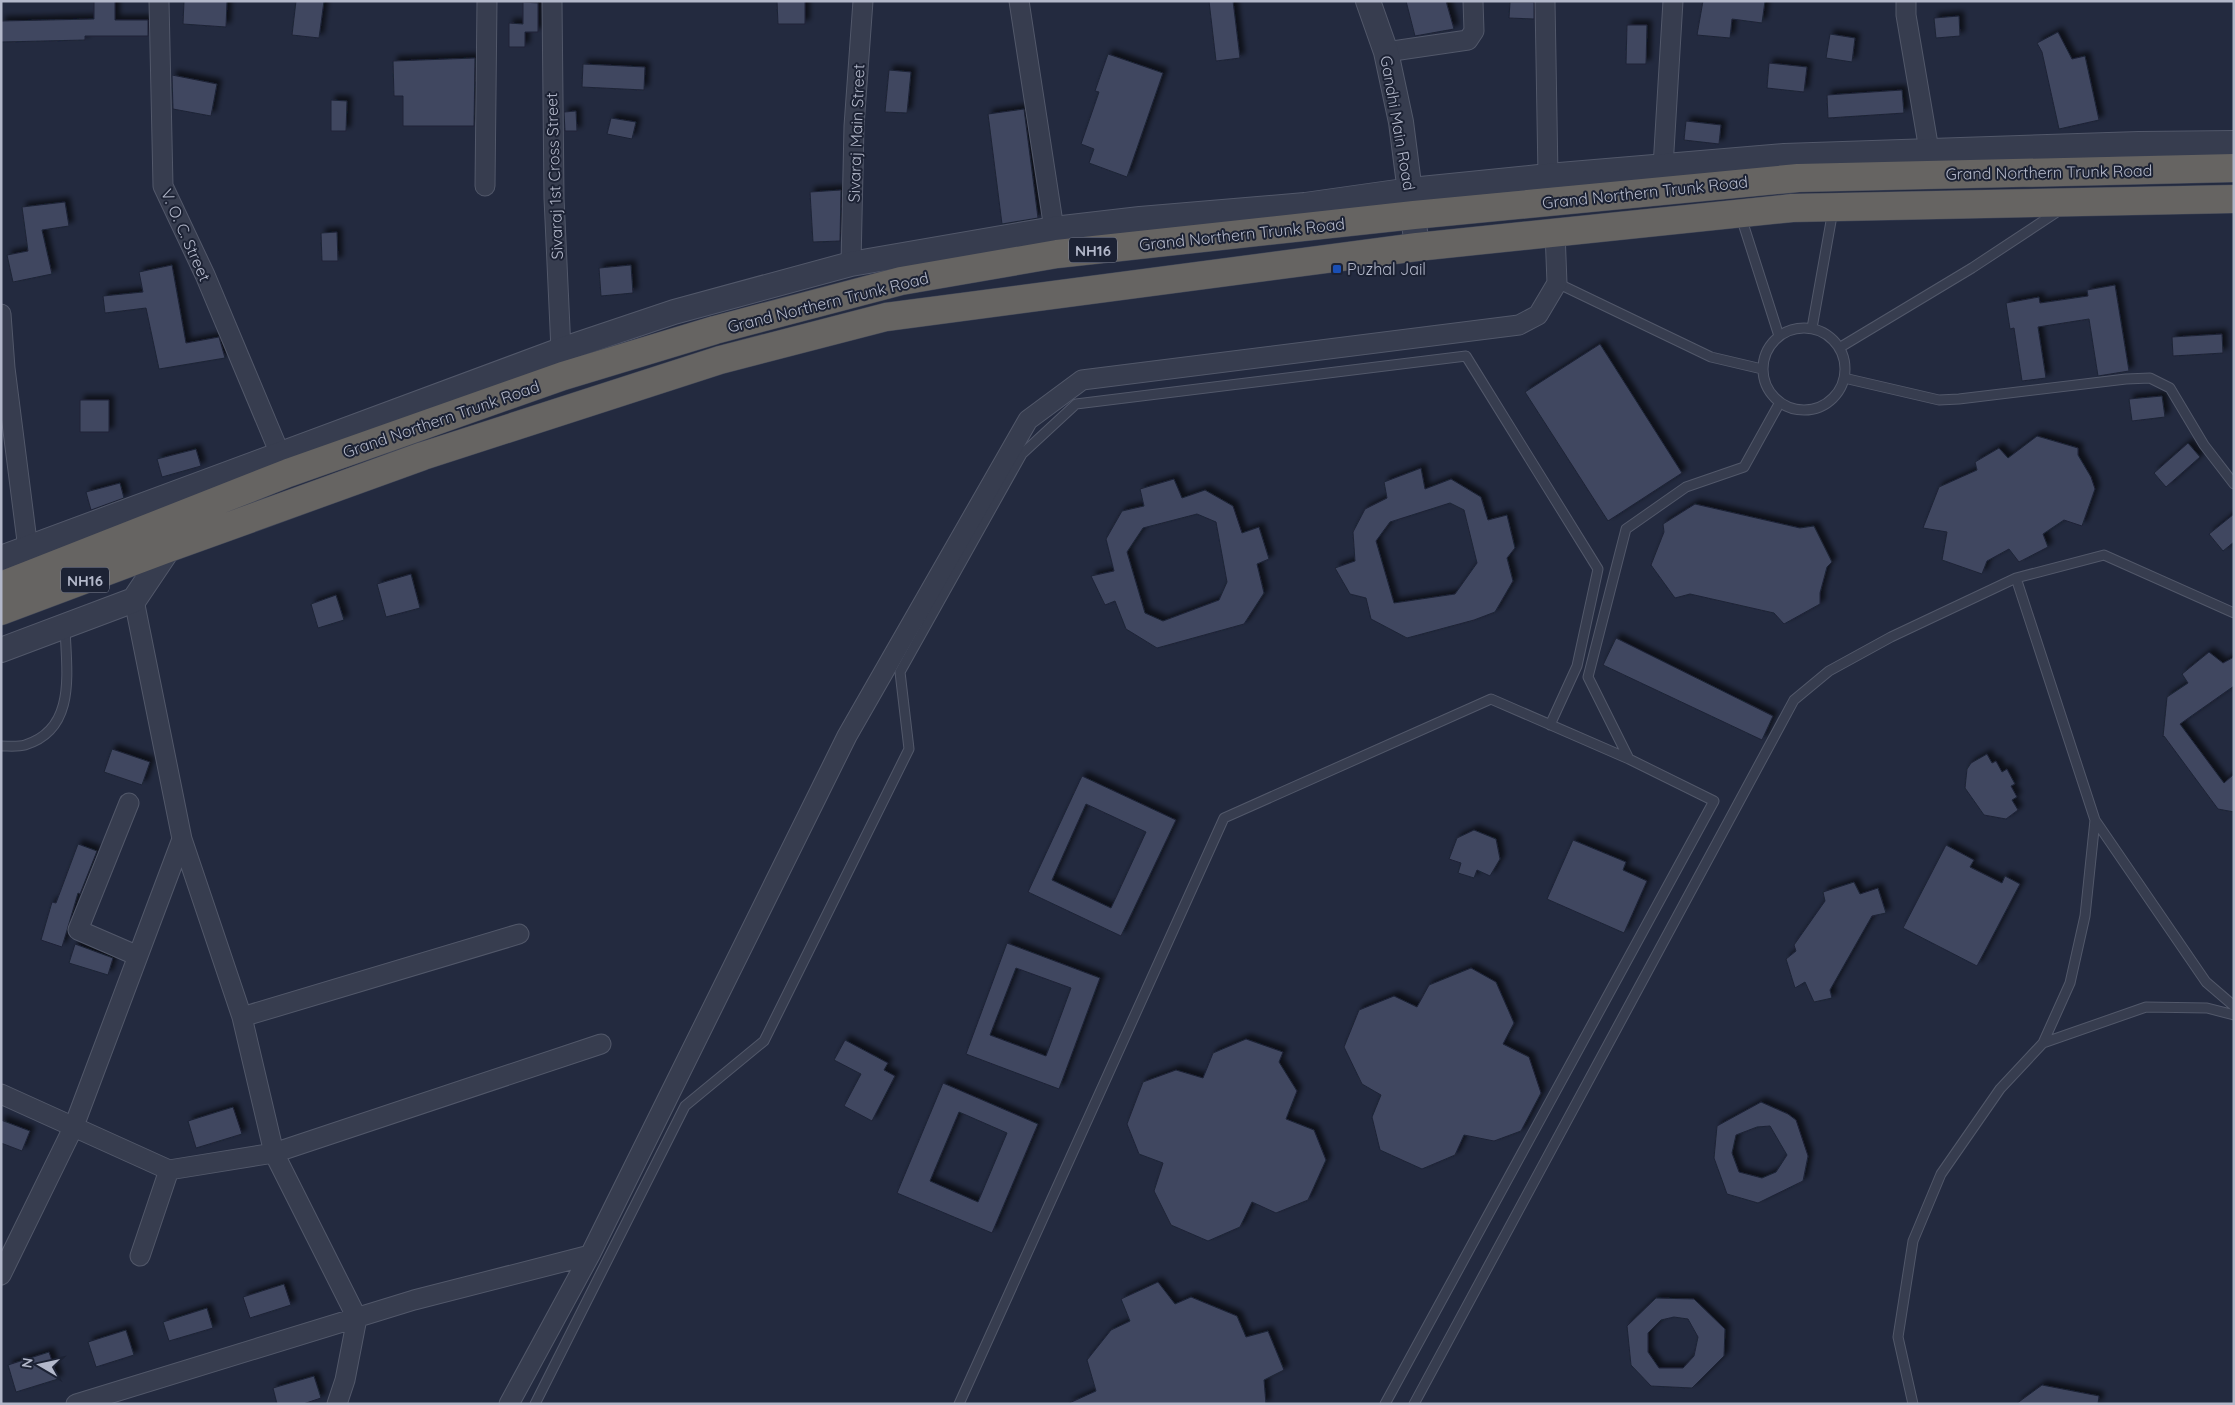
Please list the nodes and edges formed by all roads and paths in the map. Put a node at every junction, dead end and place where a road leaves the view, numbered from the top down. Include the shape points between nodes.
1 (158, 1) edge
2 (487, 1) edge
3 (552, 1) edge
4 (863, 1) edge
5 (1019, 1) edge
6 (1368, 1) edge
7 (1473, 1) edge
8 (1545, 1) edge
9 (1673, 1) edge
10 (1906, 1) edge
11 (1386, 52) junction
12 (2234, 143) edge
13 (1929, 150) junction
14 (1663, 167) junction
15 (2234, 168) edge
16 (1548, 176) junction
17 (485, 186) dead end
18 (2234, 199) edge
19 (1412, 202) junction
20 (2072, 202) junction
21 (1834, 207) junction
22 (1740, 214) junction
23 (1054, 229) junction
24 (1555, 232) junction
25 (1417, 247) junction
26 (851, 264) junction
27 (1557, 283) junction
28 (1, 314) edge
29 (1812, 328) junction
30 (1779, 336) junction
31 (1839, 348) junction
32 (561, 350) junction
33 (1762, 369) junction
34 (1844, 378) junction
35 (1779, 404) junction
36 (280, 454) junction
37 (2234, 484) edge
38 (169, 548) junction
39 (28, 549) junction
40 (1, 558) edge
41 (2016, 578) junction
42 (1, 586) edge
43 (134, 600) junction
44 (1, 611) edge
45 (2234, 613) edge
46 (64, 626) junction
47 (1, 650) edge
48 (1550, 725) junction
49 (1, 746) edge
50 (1629, 759) junction
51 (129, 803) dead end
52 (2095, 820) junction
53 (182, 839) junction
54 (519, 934) dead end
55 (138, 956) junction
56 (2234, 1006) edge
57 (2234, 1015) edge
58 (242, 1017) junction
59 (2043, 1043) junction
60 (601, 1044) dead end
61 (1, 1094) edge
62 (74, 1126) junction
63 (274, 1153) junction
64 (169, 1170) junction
65 (590, 1255) junction
66 (140, 1256) dead end
67 (1, 1275) edge
68 (357, 1318) junction
69 (76, 1404) edge
70 (337, 1404) edge
71 (509, 1404) edge
72 (535, 1404) edge
73 (959, 1404) edge
74 (1385, 1404) edge
75 (1414, 1404) edge
76 (1912, 1404) edge

1 - 36 street, V. O. C. Street via 163,186 205,275
2 - 17 street
3 - 32 street, Sivaraj 1st Cross Street via 554,198
4 - 26 street, Sivaraj Main Street via 854,126
5 - 23 street
6 - 11 street, Gandhi Main Road
7 - 11 street via 1474,31 1468,40
8 - 16 street
9 - 14 street
10 - 13 street
11 - 19 street, Gandhi Main Road via 1401,122
12 - 13 street
13 - 14 street via 1784,156
14 - 16 street
15 - 19 highway, Grand Northern Trunk Road / NH16 via 1798,178
16 - 19 street
18 - 20 highway, Grand Northern Trunk Road / NH16
19 - 23 street via 1305,205
19 - 25 street, Gandhi Main Road
19 - 42 highway, Grand Northern Trunk Road / NH16 via 1057,254 901,281 842,295 554,379 288,473
20 - 21 highway, Grand Northern Trunk Road / NH16
20 - 31 lane via 1972,268
21 - 22 highway, Grand Northern Trunk Road / NH16
21 - 29 lane
22 - 24 highway, Grand Northern Trunk Road / NH16
22 - 30 lane
23 - 26 street
24 - 25 highway, Grand Northern Trunk Road / NH16
24 - 27 street
25 - 38 highway, Grand Northern Trunk Road / NH16 via 886,317 711,363 423,456
26 - 32 street via 674,312
27 - 33 lane via 1711,357
27 - 65 street via 1538,315 1519,325 1082,380 1028,420 847,736
28 - 39 street
29 - 30 lane via 1789,330
29 - 31 lane via 1832,339
30 - 33 lane via 1767,351
31 - 34 lane via 1844,357
32 - 36 street
33 - 35 lane via 1764,383
34 - 35 lane via 1839,391 1818,408 1805,411
34 - 37 lane via 1939,400 2150,378 2170,388 2204,445
35 - 50 lane via 1744,467 1686,487 1626,529 1588,677
36 - 39 street
38 - 43 street
38 - 44 highway, Grand Northern Trunk Road / NH16
39 - 40 street
41 - 45 lane via 2104,555
41 - 52 lane
41 - 75 lane via 1883,641 1829,672 1794,700
43 - 46 street
43 - 53 street
46 - 47 street
46 - 49 lane via 67,693 58,721 42,736 24,745
48 - 50 lane
48 - 72 lane via 1577,666 1598,569 1466,356 1076,404 1022,454 900,672 909,749 764,1041 685,1106
48 - 73 lane via 1491,699 1224,818
50 - 74 lane via 1714,801
51 - 55 street via 78,930
52 - 56 lane via 2206,982
52 - 59 lane via 2085,916 2070,983
53 - 55 street
53 - 58 street
54 - 58 street
55 - 62 street
57 - 59 lane via 2207,1008 2146,1006
58 - 63 street
59 - 76 lane via 2000,1089 1941,1174 1913,1241 1898,1337
60 - 63 street
61 - 62 street
62 - 64 street
62 - 67 street
63 - 64 street
63 - 68 street
64 - 66 street
65 - 68 street
65 - 71 street
68 - 69 street
68 - 70 street via 346,1380

